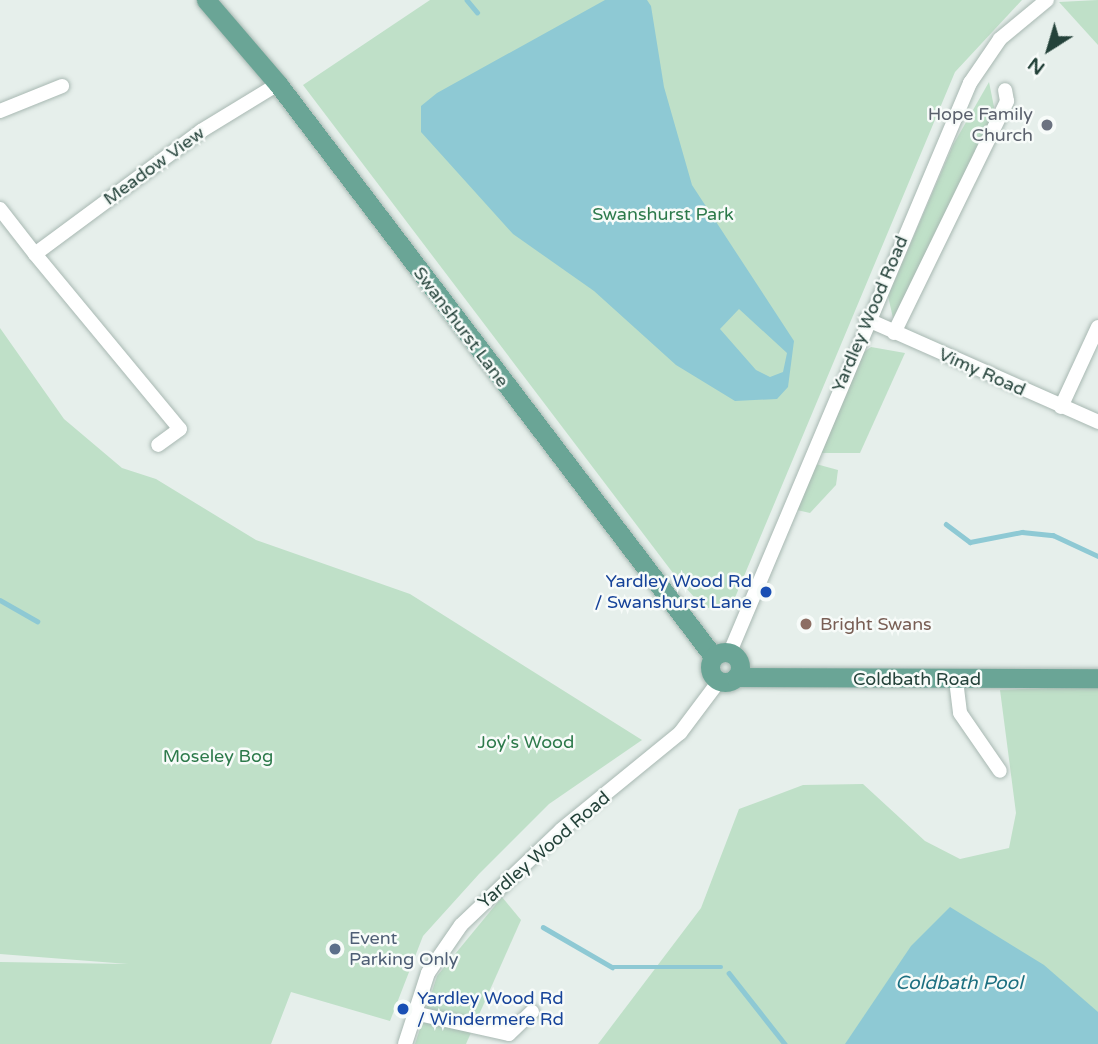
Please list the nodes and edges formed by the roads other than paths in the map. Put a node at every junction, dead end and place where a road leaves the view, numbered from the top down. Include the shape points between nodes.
1 (206, 0) edge
2 (1047, 0) edge
3 (278, 84) junction
4 (62, 86) dead end
5 (1005, 90) dead end
6 (0, 111) edge
7 (0, 209) edge
8 (35, 254) junction
9 (866, 319) junction
10 (1098, 327) edge
11 (894, 334) junction
12 (1061, 407) junction
13 (1098, 422) edge
14 (158, 445) dead end
15 (722, 654) junction
16 (1098, 678) edge
17 (727, 679) junction
18 (956, 680) junction
19 (1000, 771) dead end
20 (532, 1012) dead end
21 (414, 1013) junction
22 (405, 1044) edge

1 - 3 main road, Swanshurst Lane
2 - 9 street, Yardley Wood Road via 1000,39 970,83
3 - 8 street, Meadow View via 201,131
3 - 15 main road, Swanshurst Lane
4 - 6 street
5 - 11 street, Yardley Wood Road via 1007,101
7 - 8 street
8 - 14 street via 180,429
9 - 11 street, Vimy Road
9 - 15 street, Yardley Wood Road via 774,560
10 - 12 street
11 - 12 street, Vimy Road
12 - 13 street, Vimy Road
15 - 17 main road via 710,671
15 - 17 main road via 740,664
16 - 18 main road, Coldbath Road
17 - 18 main road, Coldbath Road
17 - 21 street, Yardley Wood Road via 680,733 535,853 461,925 428,974
18 - 19 street via 960,713
20 - 21 street via 509,1034
21 - 22 street, Yardley Wood Road

